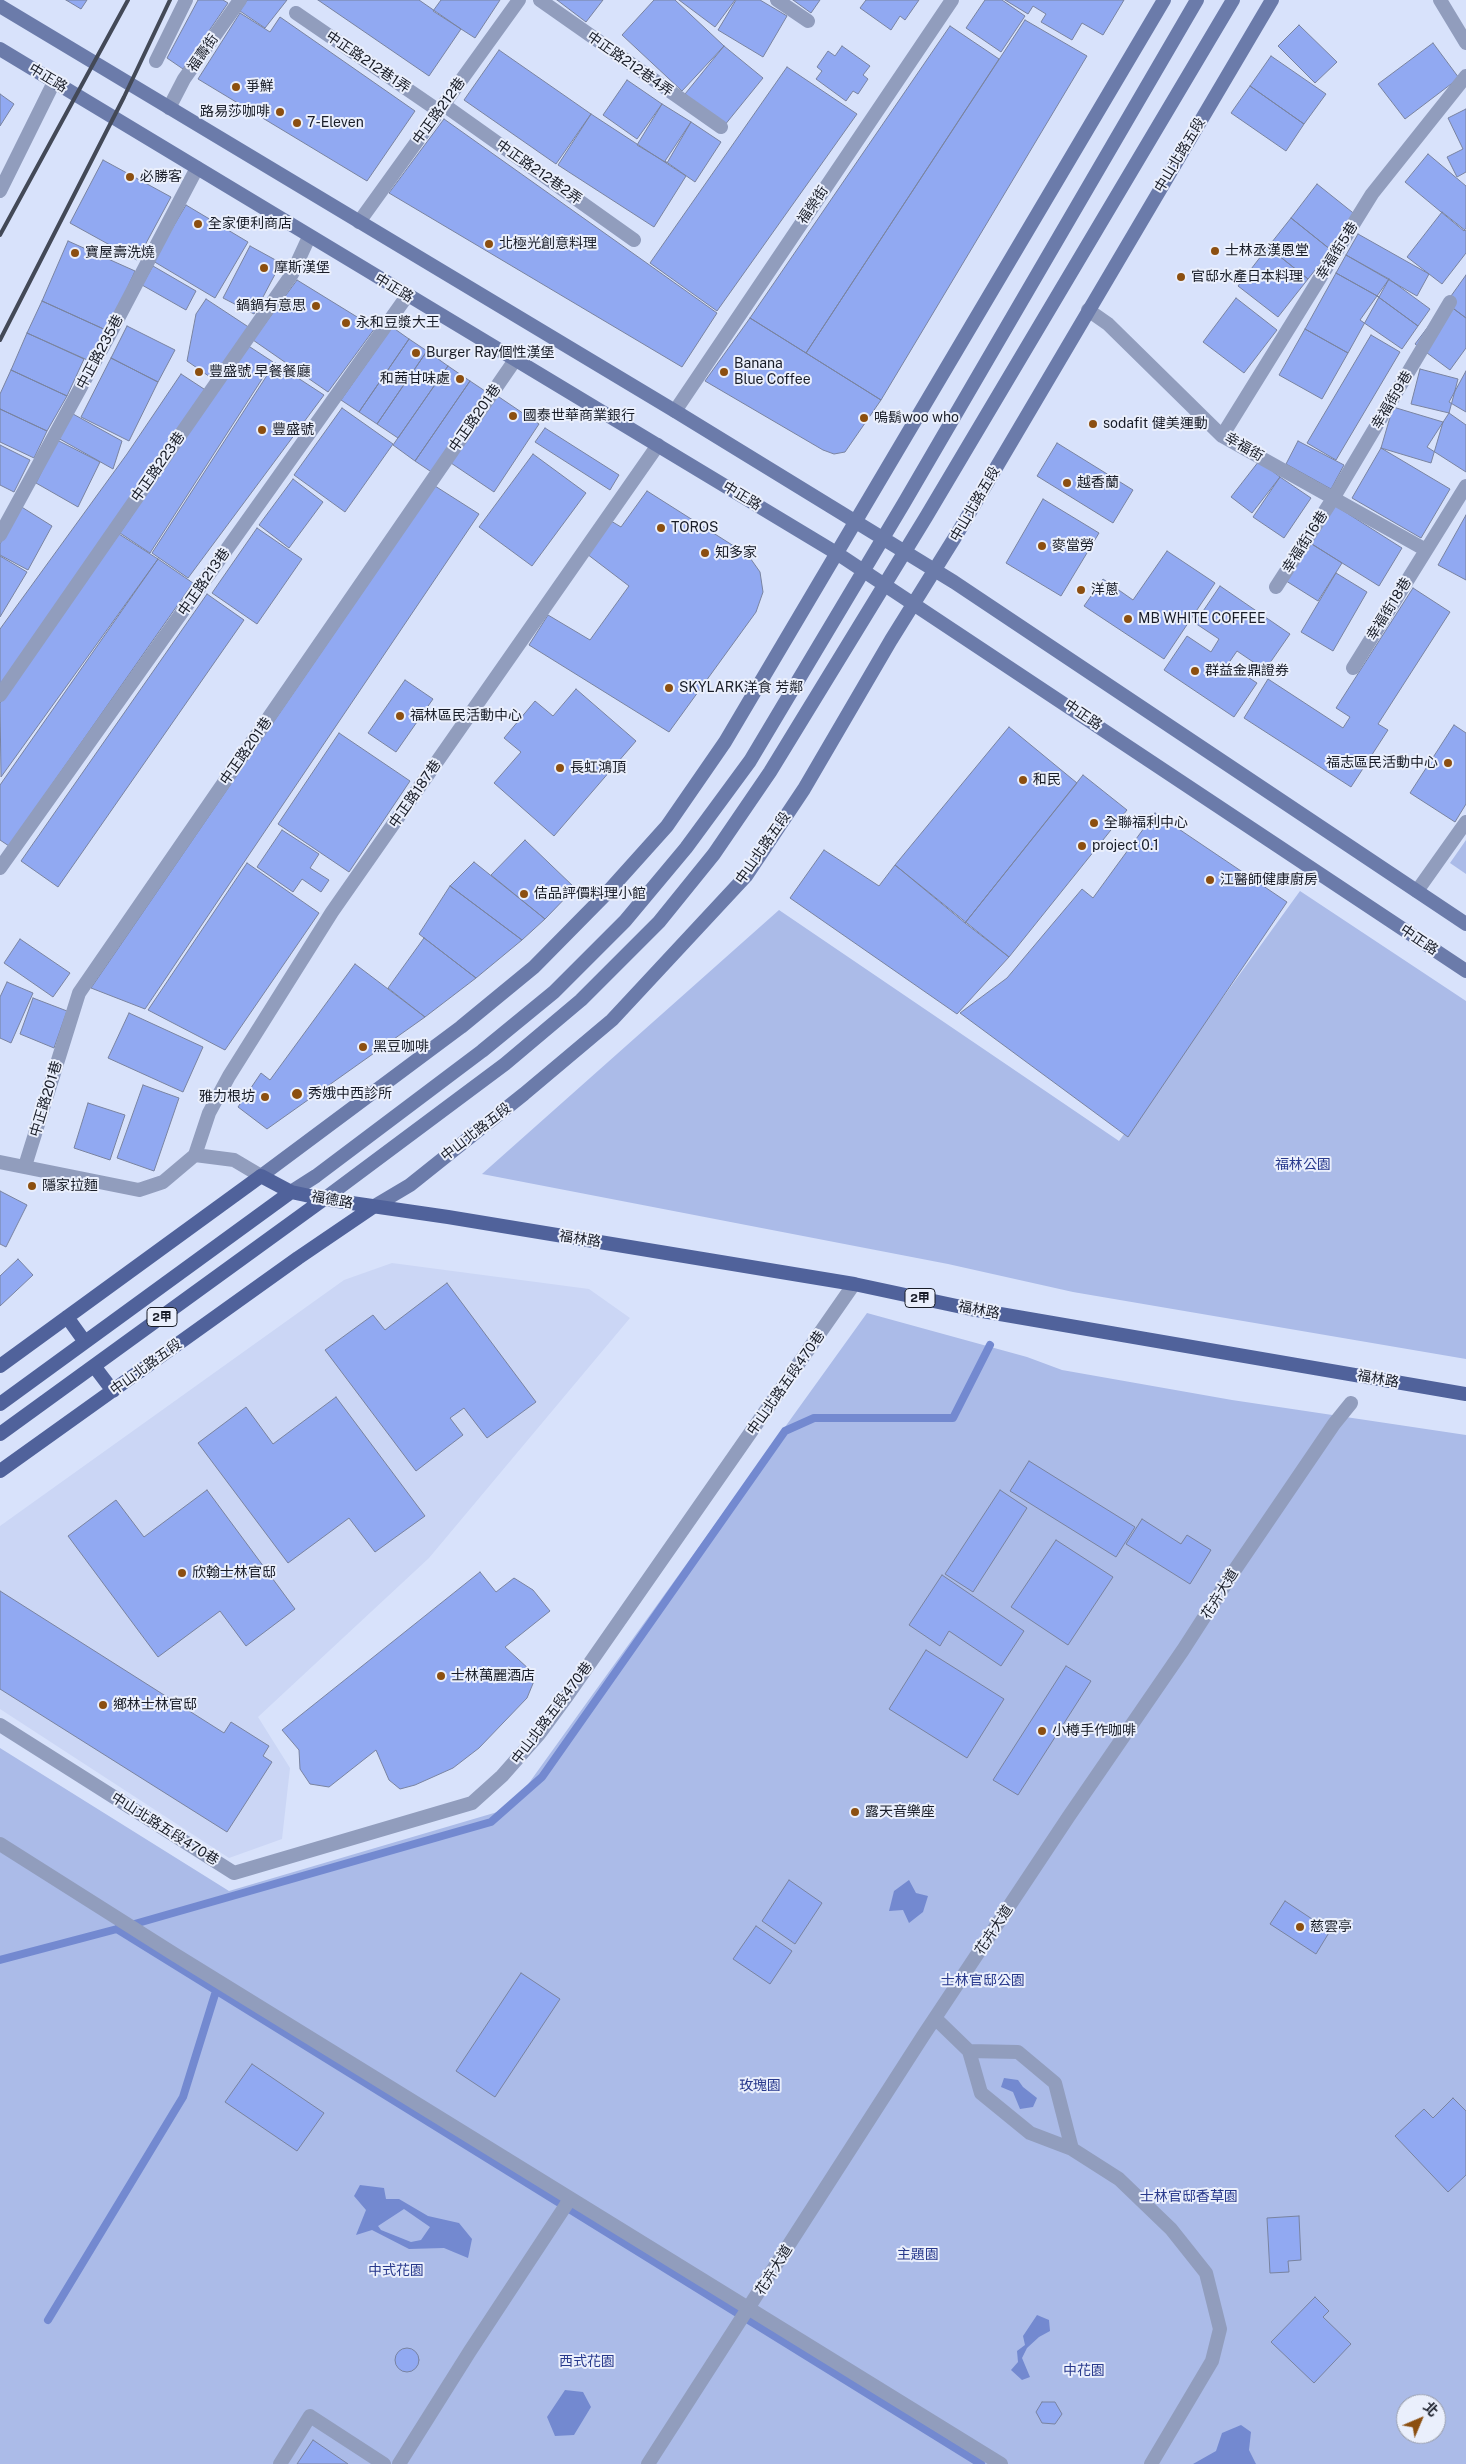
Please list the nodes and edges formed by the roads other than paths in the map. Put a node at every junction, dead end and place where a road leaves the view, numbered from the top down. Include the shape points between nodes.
1 (186, 0) edge
2 (240, 0) edge
3 (519, 0) edge
4 (540, 0) edge
5 (777, 0) edge
6 (952, 0) edge
7 (1164, 0) edge
8 (1197, 0) edge
9 (1233, 0) edge
10 (1272, 0) edge
11 (1440, 0) edge
12 (0, 6) edge
13 (296, 13) dead end
14 (808, 21) dead end
15 (1466, 43) edge
16 (0, 50) edge
17 (156, 61) dead end
18 (1466, 76) edge
19 (54, 82) junction
20 (169, 108) junction
21 (442, 108) junction
22 (721, 127) dead end
23 (197, 168) junction
24 (0, 191) edge
25 (360, 222) junction
26 (309, 237) junction
27 (634, 240) dead end
28 (407, 296) junction
29 (1450, 302) dead end
30 (1088, 310) junction
31 (515, 360) junction
32 (674, 411) junction
33 (1222, 436) junction
34 (658, 445) junction
35 (1466, 486) edge
36 (1334, 497) junction
37 (857, 522) junction
38 (0, 535) edge
39 (883, 538) junction
40 (1426, 550) junction
41 (904, 552) junction
42 (838, 554) junction
43 (863, 571) junction
44 (935, 571) junction
45 (884, 584) junction
46 (1276, 587) dead end
47 (914, 604) junction
48 (1352, 668) dead end
49 (0, 695) edge
50 (1466, 822) edge
51 (0, 868) edge
52 (1417, 891) junction
53 (1466, 924) edge
54 (1466, 971) edge
55 (195, 1155) junction
56 (0, 1162) edge
57 (25, 1166) junction
58 (261, 1176) junction
59 (291, 1192) junction
60 (324, 1199) junction
61 (373, 1207) junction
62 (854, 1284) junction
63 (67, 1317) junction
64 (85, 1342) junction
65 (0, 1366) edge
66 (94, 1366) junction
67 (113, 1391) junction
68 (1466, 1394) edge
69 (1351, 1403) dead end
70 (0, 1404) edge
71 (0, 1434) edge
72 (0, 1471) edge
73 (0, 1725) edge
74 (0, 1844) edge
75 (936, 2018) junction
76 (968, 2051) junction
77 (1072, 2149) junction
78 (570, 2199) junction
79 (749, 2309) junction
80 (280, 2464) edge
81 (384, 2464) edge
82 (399, 2464) edge
83 (648, 2464) edge
84 (1001, 2464) edge
85 (1151, 2464) edge

1 - 17 street
2 - 20 street, 福壽街 via 184,79
3 - 21 street, 中正路212巷
4 - 22 street, 中正路212巷4弄
5 - 14 street
6 - 32 street, 福榮街
7 - 37 main road
8 - 39 main road
9 - 41 main road
10 - 30 main road, 中山北路五段
11 - 15 street
12 - 20 main road
13 - 21 street, 中正路212巷1弄
16 - 19 main road, 中正路
18 - 33 street, 幸福街5巷 via 1372,194
19 - 23 main road, 中正路
19 - 24 street
20 - 25 main road
21 - 25 street, 中正路212巷
21 - 27 street, 中正路212巷2弄
23 - 26 main road, 中正路
23 - 38 street, 中正路235巷
25 - 32 main road
26 - 28 main road, 中正路
26 - 49 street, 中正路223巷 via 292,274
28 - 31 main road, 中正路
28 - 51 street, 中正路213巷
29 - 36 street, 幸福街9巷
30 - 33 street, 幸福街 via 1108,324
30 - 44 main road, 中山北路五段
31 - 34 main road, 中正路
31 - 57 street, 中正路201巷 via 79,993
32 - 37 main road
33 - 36 street, 幸福街
34 - 42 main road, 中正路
34 - 55 street, 中正路187巷 via 332,912 229,1076 210,1113
35 - 40 street, 幸福街18巷
36 - 40 street, 幸福街
36 - 46 street, 幸福街16巷
37 - 39 main road
37 - 42 main road
39 - 41 main road
39 - 43 main road
40 - 48 street, 幸福街18巷
41 - 44 main road
41 - 45 main road
42 - 43 main road, 中正路
42 - 58 main road via 725,742 667,826 605,895 534,967 461,1027
43 - 45 main road, 中正路
43 - 59 main road via 750,761 686,848 625,921 554,992 482,1052
44 - 47 main road, 中山北路五段
44 - 52 main road
45 - 47 main road, 中正路
45 - 60 main road via 770,772 714,854 659,922 581,1000 506,1064
47 - 54 main road, 中正路
47 - 61 main road, 中山北路五段 via 804,789 746,876 721,904 612,1020 410,1185
50 - 52 street
52 - 53 main road
55 - 57 street via 163,1182 139,1190
55 - 58 street via 234,1160
56 - 57 street
58 - 59 main road, 福德路
58 - 63 main road
59 - 60 main road, 福德路 / 2甲
59 - 64 main road, 2甲
60 - 61 main road, 福德路 / 2甲
60 - 66 main road, 2甲
61 - 62 main road, 福林路 / 2甲
61 - 67 main road, 中山北路五段
62 - 68 main road, 福林路 / 2甲 via 971,1309
62 - 73 street, 中山北路五段470巷 via 556,1711 502,1776 472,1803 234,1872
63 - 64 main road
63 - 65 main road
64 - 70 main road, 2甲
66 - 67 main road
66 - 71 main road, 2甲
67 - 72 main road, 中山北路五段
69 - 75 street, 花卉大道 via 1068,1816
74 - 78 street
75 - 76 street
75 - 79 street, 花卉大道
76 - 77 street via 981,2093 1030,2133
76 - 77 street via 1018,2052 1056,2084
77 - 85 street via 1119,2179 1171,2229 1206,2274 1220,2329 1212,2361
78 - 79 street
78 - 82 street
79 - 83 street, 花卉大道
79 - 84 street
80 - 81 street via 310,2416

